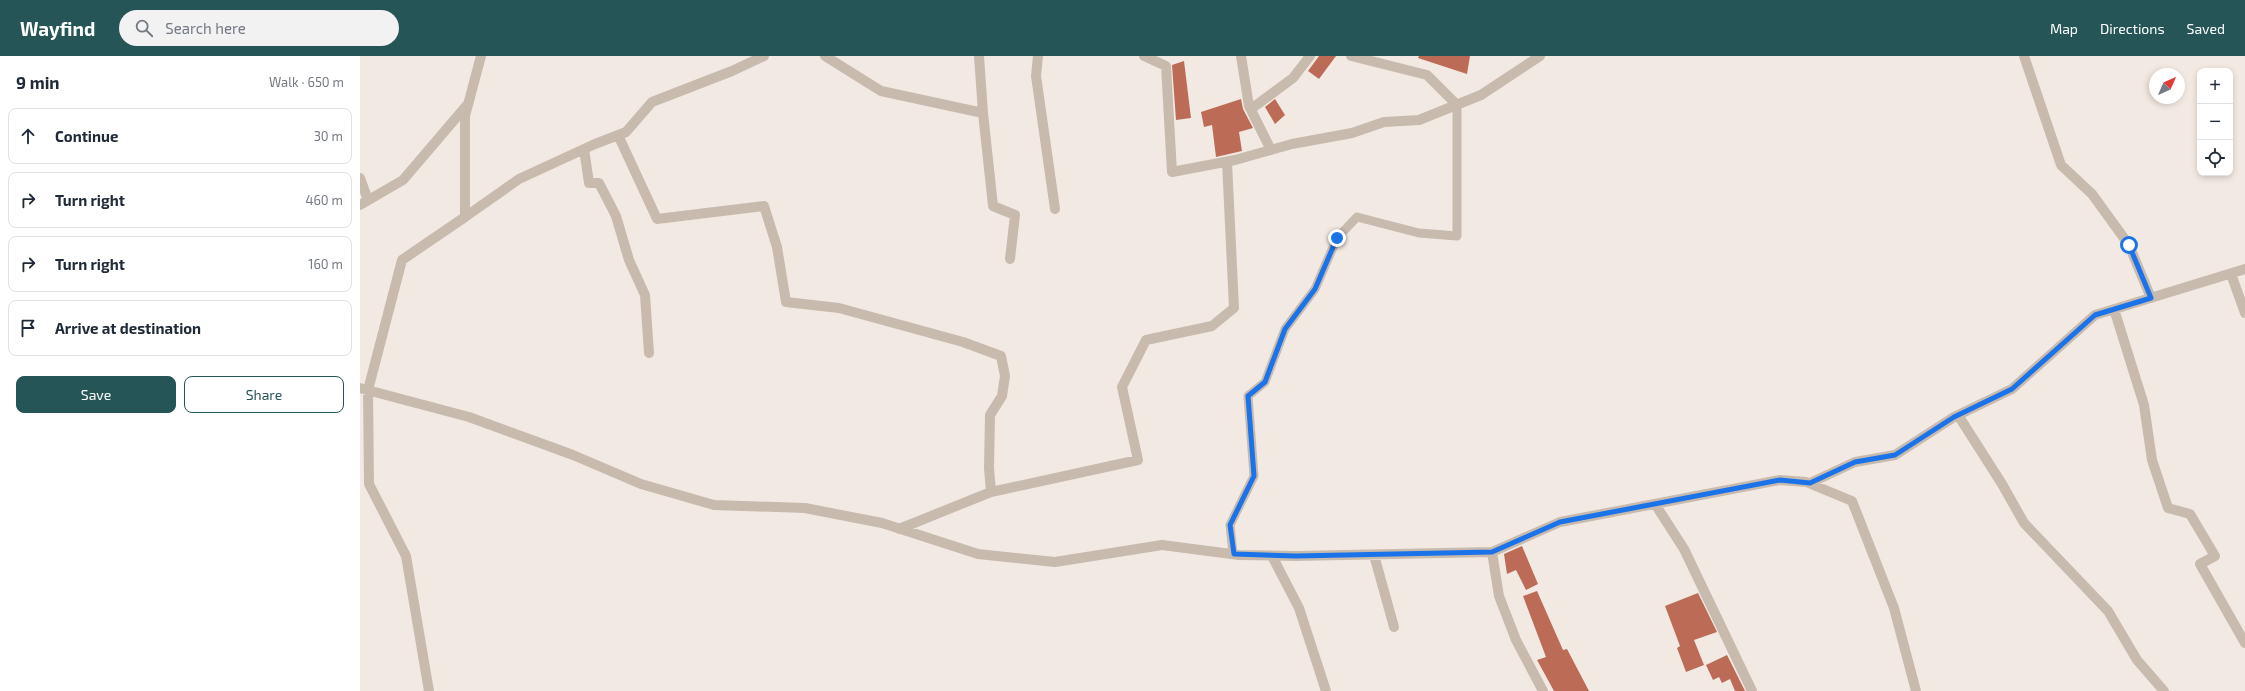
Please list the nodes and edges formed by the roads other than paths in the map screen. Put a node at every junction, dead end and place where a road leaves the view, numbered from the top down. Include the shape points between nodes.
1 (481, 56) edge
2 (764, 56) edge
3 (825, 56) edge
4 (979, 56) edge
5 (1038, 56) edge
6 (1144, 56) edge
7 (1240, 56) edge
8 (1310, 56) edge
9 (1351, 56) edge
10 (1540, 56) edge
11 (2024, 56) edge
12 (753, 58) edge
13 (468, 104) junction
14 (1457, 105) junction
15 (1251, 109) junction
16 (983, 113) junction
17 (618, 135) junction
18 (584, 149) junction
19 (1271, 150) junction
20 (1227, 162) junction
21 (360, 178) edge
22 (364, 203) edge
23 (1055, 209) dead end
24 (465, 217) junction
25 (1010, 258) dead end
26 (2245, 269) edge
27 (2231, 274) junction
28 (2151, 298) junction
29 (2114, 309) junction
30 (2245, 313) edge
31 (649, 353) dead end
32 (364, 389) edge
33 (1958, 415) junction
34 (1810, 483) junction
35 (364, 487) edge
36 (991, 492) junction
37 (1655, 504) junction
38 (899, 529) junction
39 (1492, 552) junction
40 (1234, 554) junction
41 (1374, 555) junction
42 (1272, 556) junction
43 (1394, 627) dead end
44 (2245, 643) edge
45 (429, 691) edge
46 (1326, 691) edge
47 (1543, 691) edge
48 (1752, 691) edge
49 (1916, 691) edge
50 (2164, 691) edge

1 - 13 street
2 - 12 street
3 - 16 street via 881,91
4 - 16 street
5 - 23 street via 1036,76
6 - 20 street via 1166,66 1172,172
7 - 15 street
8 - 15 street via 1293,78
9 - 14 street via 1427,75
10 - 14 street via 1481,95
11 - 28 street via 2061,165 2092,194 2129,245
12 - 17 street via 652,102 626,132
13 - 22 street via 403,180
13 - 24 street via 465,116
14 - 19 street via 1419,120 1384,122 1352,133
14 - 40 lane via 1457,236 1419,233 1357,217 1337,238 1315,289 1285,329 1265,382 1248,396 1254,476 1230,525
15 - 19 street
16 - 25 street via 993,206 1015,215
17 - 18 street
17 - 36 street via 657,219 764,206 777,246 786,302 839,308 963,342 1001,356 1005,376 1002,396 990,415
18 - 24 street via 519,179
18 - 31 street via 589,183 599,183 616,216 629,260 645,295
19 - 20 street
20 - 36 street via 1234,308 1212,326 1146,340 1122,387 1138,460
21 - 22 street
24 - 32 street via 402,260
26 - 27 street
27 - 28 street
27 - 30 street
28 - 29 street
29 - 33 street via 2095,315 2012,389
29 - 44 street via 2144,405 2152,460 2168,508 2190,514 2215,556 2200,564
32 - 35 street
32 - 38 street via 469,417 573,455 642,484 714,505 805,508
33 - 34 street via 1895,455 1855,462
33 - 50 street via 2024,523 2108,611 2137,660
34 - 37 street via 1780,480
34 - 49 street via 1852,500 1894,608
35 - 45 street via 406,556
36 - 38 street
37 - 39 street via 1560,522
37 - 48 street via 1684,549
38 - 40 street via 978,554 1055,562 1162,545
39 - 41 street
39 - 47 street via 1500,596 1516,640
40 - 42 street
41 - 42 street
41 - 43 street
42 - 46 street via 1299,608

